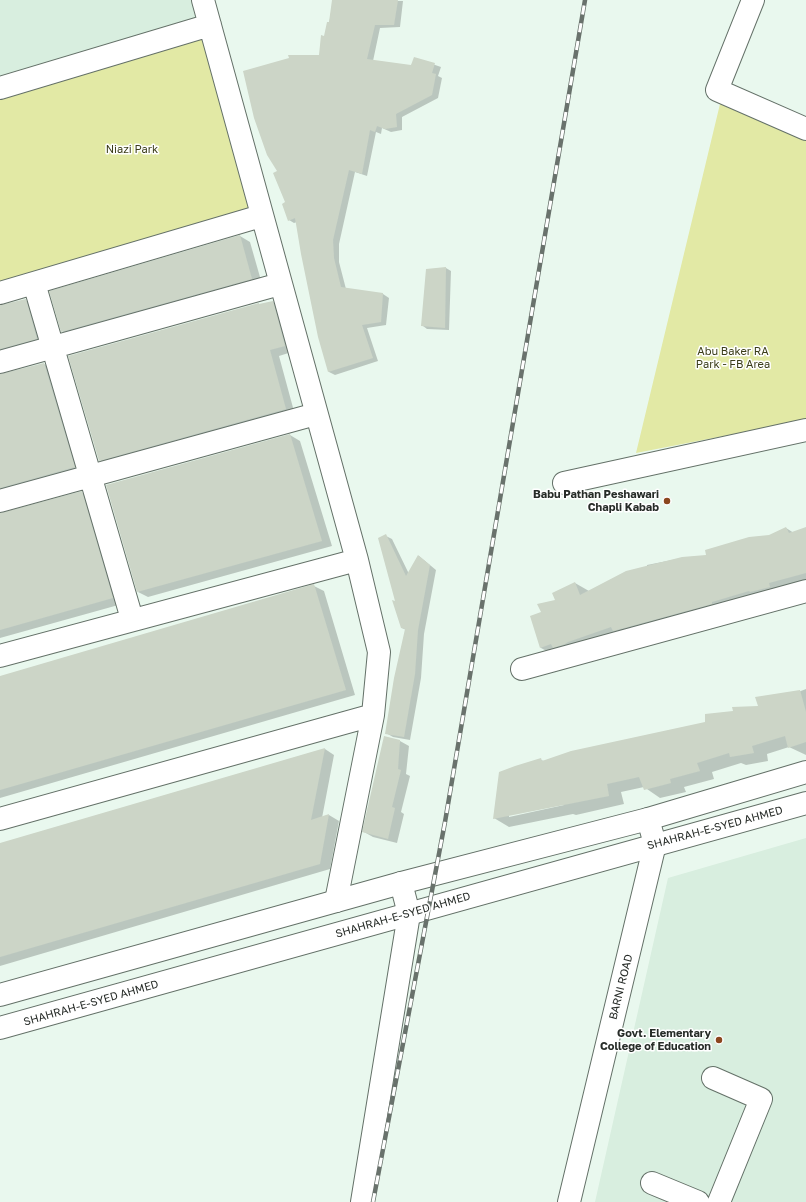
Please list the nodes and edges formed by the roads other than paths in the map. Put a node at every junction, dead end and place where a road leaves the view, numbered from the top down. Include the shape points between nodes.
1 (203, 0) edge
2 (753, 0) edge
3 (210, 25) junction
4 (0, 88) edge
5 (806, 129) edge
6 (261, 216) junction
7 (34, 283) junction
8 (280, 284) junction
9 (0, 292) edge
10 (53, 347) junction
11 (0, 362) edge
12 (316, 414) junction
13 (806, 430) edge
14 (91, 476) junction
15 (564, 483) dead end
16 (0, 501) edge
17 (357, 560) junction
18 (806, 590) edge
19 (132, 619) junction
20 (0, 656) edge
21 (522, 669) dead end
22 (373, 715) junction
23 (806, 772) edge
24 (806, 803) edge
25 (0, 819) edge
26 (648, 819) junction
27 (655, 844) junction
28 (401, 883) junction
29 (336, 901) junction
30 (409, 914) junction
31 (0, 995) edge
32 (0, 1028) edge
33 (713, 1078) dead end
34 (652, 1183) dead end
35 (362, 1202) edge
36 (569, 1202) edge
37 (698, 1202) edge
38 (719, 1202) edge

1 - 3 street
2 - 5 street via 716,90
3 - 4 street
3 - 6 street
6 - 7 street
6 - 8 street
7 - 9 street
7 - 10 street
8 - 10 street
8 - 12 street
10 - 11 street
10 - 14 street
12 - 14 street
12 - 17 street
13 - 15 street
14 - 16 street
14 - 19 street
17 - 19 street
17 - 22 street via 379,652
18 - 21 street
19 - 20 street
22 - 25 street
22 - 29 street
23 - 26 street
24 - 27 street, SHAHRAH-E-SYED AHMED
26 - 27 street, BARNI ROAD
26 - 28 street
27 - 30 street, SHAHRAH-E-SYED AHMED
27 - 36 street, BARNI ROAD
28 - 29 street
28 - 30 street
29 - 31 street
30 - 32 street, SHAHRAH-E-SYED AHMED
30 - 35 street
33 - 38 street via 761,1099
34 - 37 street

